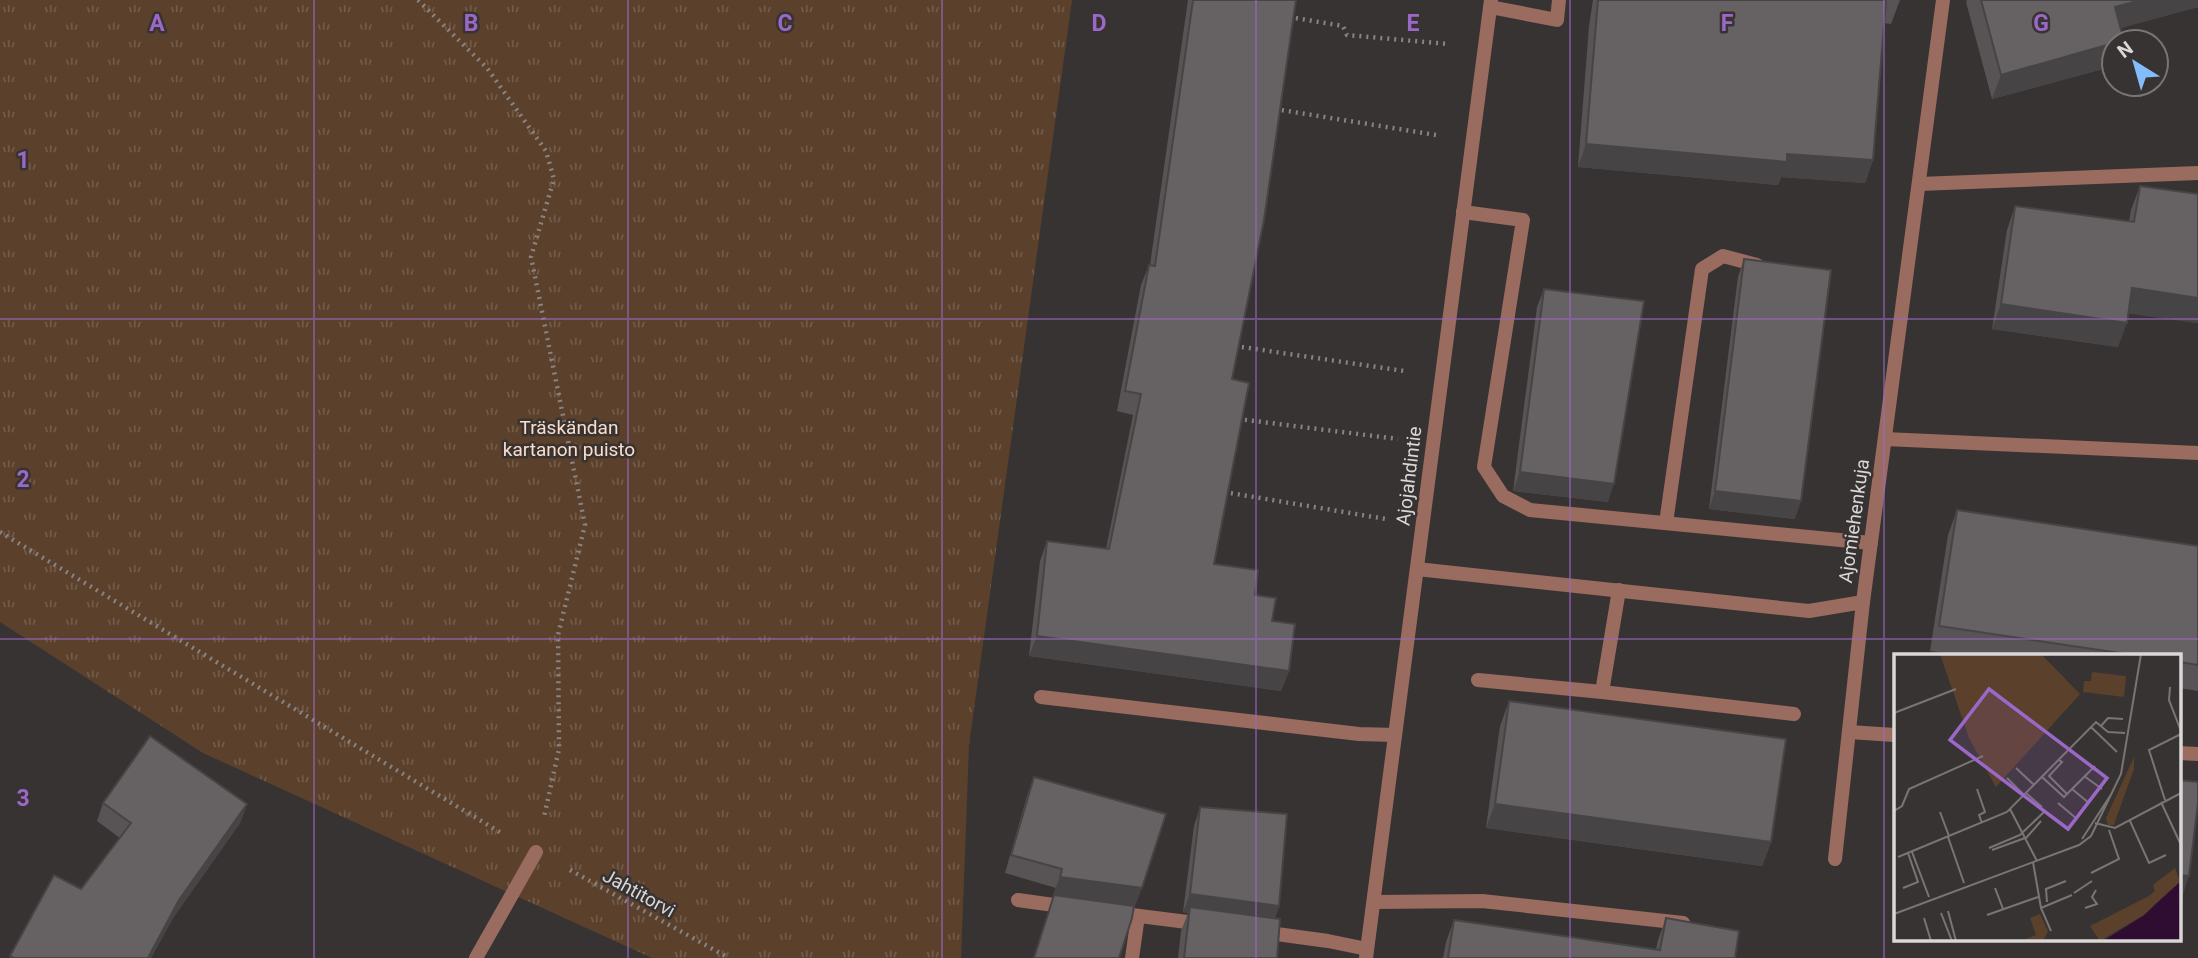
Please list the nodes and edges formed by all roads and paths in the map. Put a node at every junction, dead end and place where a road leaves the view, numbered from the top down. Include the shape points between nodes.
1 (418, 0) edge
2 (1559, 0) edge
3 (1943, 0) edge
4 (1491, 3) edge
5 (1288, 17) edge
6 (1456, 44) dead end
7 (1275, 109) edge
8 (1444, 137) dead end
9 (2198, 173) edge
10 (1919, 184) junction
11 (1463, 212) junction
12 (1757, 265) edge
13 (1235, 346) edge
14 (1412, 373) dead end
15 (1238, 419) edge
16 (1402, 439) dead end
17 (1885, 439) junction
18 (2198, 453) edge
19 (1224, 492) edge
20 (1390, 520) dead end
21 (1667, 523) junction
22 (0, 532) edge
23 (1871, 543) junction
24 (1417, 569) junction
25 (1619, 590) junction
26 (1863, 601) junction
27 (1478, 680) dead end
28 (1602, 692) junction
29 (1041, 697) dead end
30 (1794, 714) dead end
31 (1849, 732) junction
32 (1395, 735) junction
33 (1894, 735) edge
34 (2180, 753) edge
35 (2198, 754) edge
36 (536, 852) junction
37 (1835, 859) dead end
38 (1018, 900) dead end
39 (1374, 902) junction
40 (1138, 916) junction
41 (1692, 924) edge
42 (1219, 926) edge
43 (1246, 930) edge
44 (1367, 953) edge
45 (476, 958) edge
46 (729, 958) edge
47 (1132, 958) edge

1 - 36 path via 487,68 546,151 554,179 531,257 585,525 558,635 559,748
2 - 4 street via 1557,20
3 - 10 street, Ajomiehenkuja
4 - 11 street, Ajojahdintie
5 - 6 path via 1343,26 1347,35
7 - 8 path
9 - 10 street
10 - 17 street, Ajomiehenkuja
11 - 21 street via 1522,220 1484,467 1503,496 1530,510
11 - 24 street, Ajojahdintie
12 - 21 street via 1723,256 1702,269
13 - 14 path
15 - 16 path
17 - 18 street
17 - 23 street, Ajomiehenkuja
19 - 20 path
21 - 23 street
22 - 36 path, Jahtitorvi
23 - 26 street, Ajomiehenkuja
24 - 25 street, Ajomiehenkuja
24 - 32 street, Ajojahdintie
25 - 26 street, Ajomiehenkuja via 1809,611
25 - 28 street
26 - 31 street
27 - 28 street
28 - 30 street
29 - 32 street
31 - 33 street
31 - 37 street
32 - 39 street, Ajojahdintie
34 - 35 street
36 - 45 street
36 - 46 path, Jahtitorvi
38 - 40 street
39 - 41 street via 1482,901
39 - 44 street, Ajojahdintie
40 - 42 street
40 - 47 street
43 - 44 street via 1328,941

